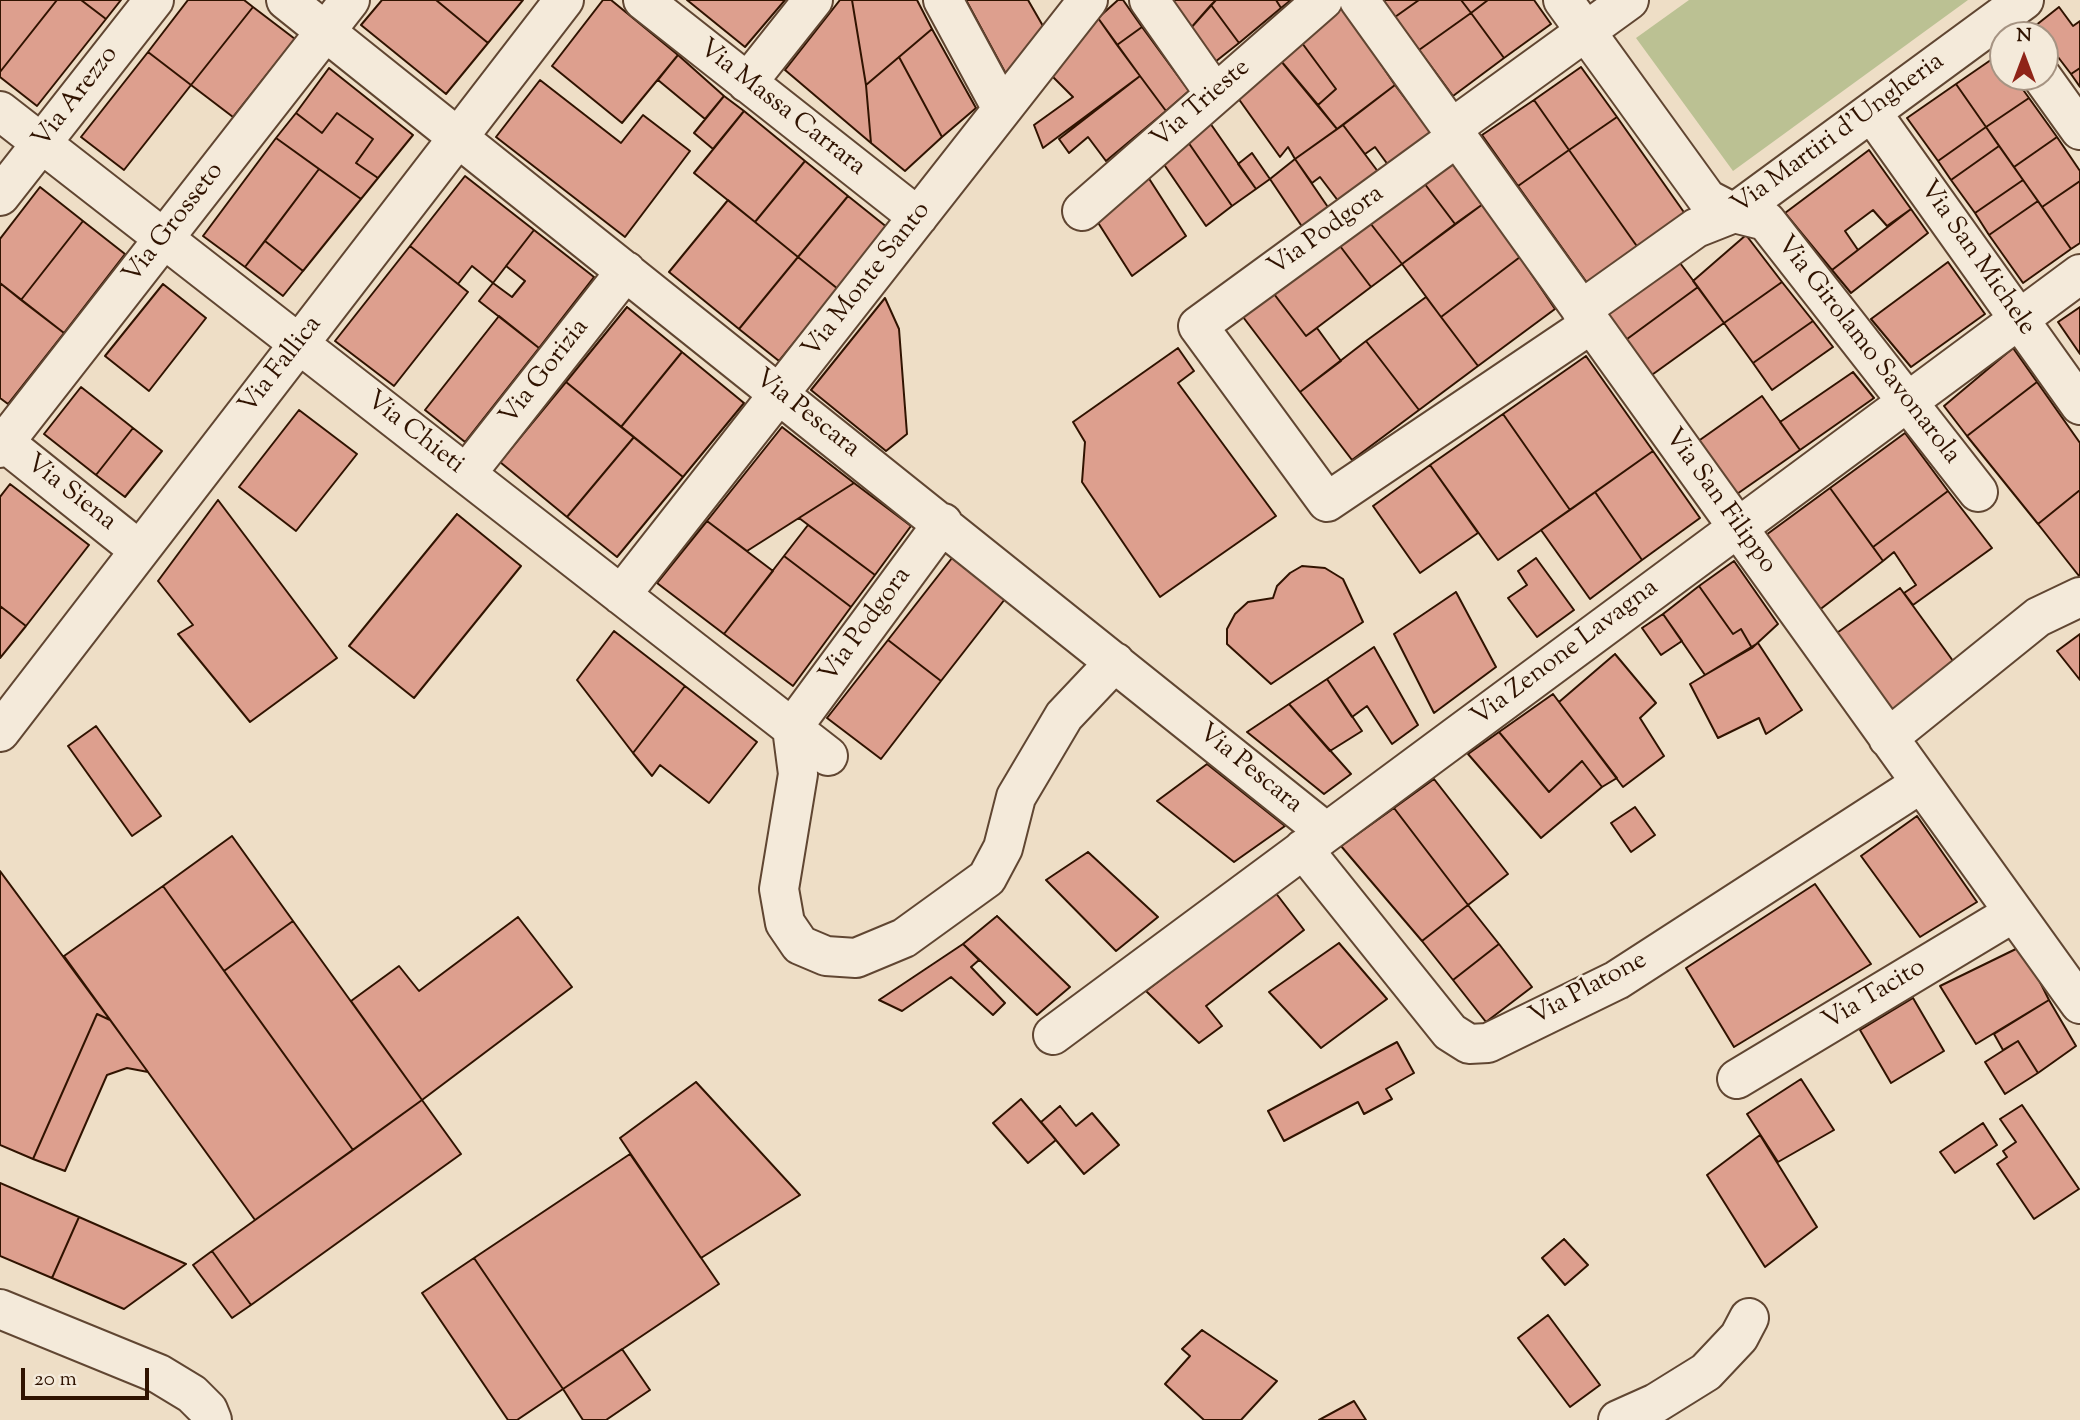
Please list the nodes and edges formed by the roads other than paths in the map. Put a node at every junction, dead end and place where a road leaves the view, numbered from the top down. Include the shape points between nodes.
1 (154, 0) edge
2 (286, 0) edge
3 (349, 0) edge
4 (564, 0) edge
5 (643, 0) edge
6 (813, 0) edge
7 (943, 0) edge
8 (1088, 0) edge
9 (1149, 0) edge
10 (1323, 0) edge
11 (1359, 0) edge
12 (1563, 0) edge
13 (1629, 0) edge
14 (2012, 18) edge
15 (325, 31) junction
16 (1586, 31) junction
17 (747, 83) junction
18 (2052, 91) edge
19 (1215, 94) junction
20 (1002, 109) junction
21 (0, 111) edge
22 (1872, 113) junction
23 (2080, 130) edge
24 (1454, 133) junction
25 (458, 137) junction
26 (41, 144) junction
27 (0, 197) edge
28 (1082, 211) dead end
29 (1734, 213) junction
30 (918, 217) junction
31 (163, 238) junction
32 (626, 271) junction
33 (2080, 274) edge
34 (1586, 317) junction
35 (2019, 319) junction
36 (1198, 326) joint
37 (298, 344) junction
38 (779, 394) junction
39 (1908, 402) junction
40 (2080, 405) edge
41 (1, 443) edge
42 (466, 474) junction
43 (1978, 492) dead end
44 (943, 523) junction
45 (1737, 528) junction
46 (139, 550) junction
47 (621, 595) junction
48 (2080, 597) edge
49 (1115, 662) junction
50 (792, 728) junction
51 (0, 732) edge
52 (1888, 738) junction
53 (828, 756) dead end
54 (1920, 784) junction
55 (1315, 840) junction
56 (2013, 913) junction
57 (2080, 1004) edge
58 (1053, 1035) dead end
59 (1737, 1079) dead end
60 (0, 1309) edge
61 (1749, 1318) dead end
62 (212, 1420) edge
63 (1618, 1420) edge

1 - 26 street, Via Arezzo
2 - 15 street, Via Pescara
3 - 15 street, Via Grosseto
4 - 25 street, Via Fallica
5 - 17 street, Via Massa Carrara
6 - 17 street
7 - 20 street
8 - 20 street, Via Monte Santo
9 - 19 street
10 - 19 street, Via Trieste
11 - 24 street, Via San Filippo
12 - 16 street, Via Girolamo Savonarola
13 - 16 street, Via Podgora
14 - 22 street, Via Martiri d'Ungheria
15 - 25 street, Via Pescara
15 - 31 street, Via Grosseto
16 - 24 street, Via Podgora
16 - 29 street, Via Girolamo Savonarola via 1707,199
17 - 30 street, Via Massa Carrara
18 - 23 street
19 - 28 street, Via Trieste
20 - 30 street, Via Monte Santo
21 - 26 street, Via Chieti
22 - 29 street, Via Martiri d'Ungheria
22 - 35 street, Via San Michele
24 - 34 street, Via San Filippo
24 - 36 street, Via Podgora
25 - 32 street, Via Pescara
25 - 37 street, Via Fallica
26 - 27 street, Via Arezzo
26 - 31 street, Via Chieti
29 - 34 street, Via Martiri d'Ungheria via 1696,228
29 - 39 street, Via Girolamo Savonarola via 1766,221
30 - 38 street, Via Monte Santo
31 - 37 street, Via Chieti
31 - 41 street, Via Grosseto
32 - 38 street, Via Pescara
32 - 42 street, Via Gorizia
33 - 35 street, Via Zenone Lavagna
34 - 36 street, Via Martiri d'Ungheria via 1327,502
34 - 45 street, Via San Filippo
35 - 39 street, Via Zenone Lavagna
35 - 40 street, Via San Michele
37 - 42 street, Via Chieti
37 - 46 street, Via Fallica
38 - 44 street, Via Pescara
38 - 47 street, Via Monte Santo
39 - 43 street, Via Girolamo Savonarola
39 - 45 street, Via Zenone Lavagna
41 - 46 street, Via Siena
42 - 47 street, Via Chieti
44 - 49 street, Via Pescara
44 - 50 street, Via Podgora
45 - 52 street, Via San Filippo
45 - 55 street, Via Zenone Lavagna
46 - 51 street, Via Fallica
47 - 50 street, Via Chieti
48 - 52 street via 2038,617
49 - 50 street via 1063,716 1016,797 1003,848 987,878 904,938 856,958 826,956 800,945 785,923 779,889 798,774
49 - 55 street, Via Pescara
50 - 53 street, Via Chieti
52 - 54 street, Via San Filippo
54 - 55 street, Via Platone via 1617,980 1488,1043 1469,1044 1450,1032
54 - 56 street, Via San Filippo
55 - 58 street, Via Zenone Lavagna
56 - 57 street, Via San Filippo
56 - 59 street, Via Tacito
60 - 62 street via 159,1374 192,1394
61 - 63 street via 1740,1337 1706,1372

